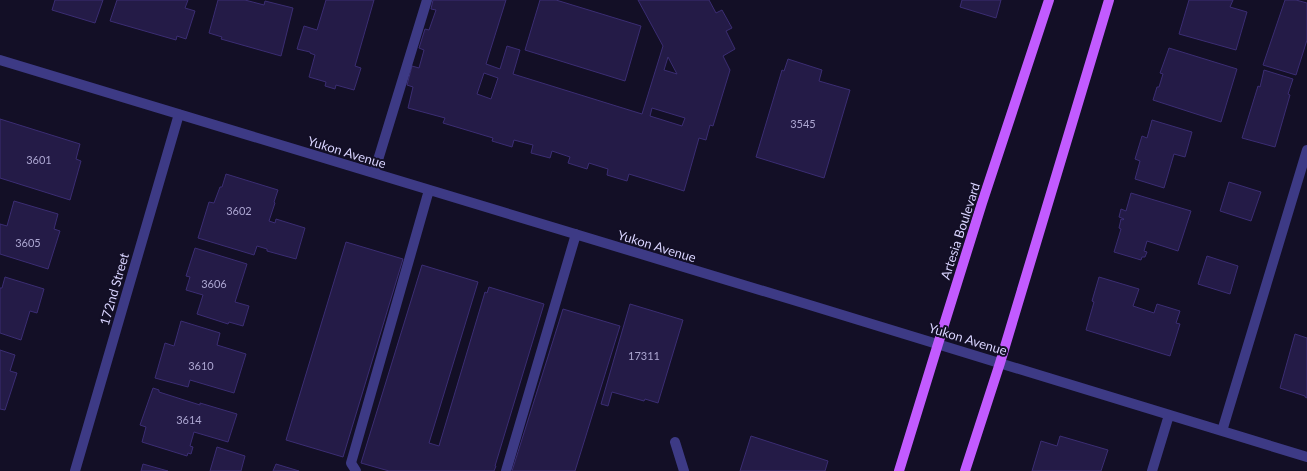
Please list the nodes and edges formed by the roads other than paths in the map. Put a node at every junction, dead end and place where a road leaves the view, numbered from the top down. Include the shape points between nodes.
1 (427, 0) edge
2 (1049, 0) edge
3 (1109, 0) edge
4 (0, 60) edge
5 (179, 114) junction
6 (1307, 150) edge
7 (374, 174) junction
8 (429, 190) junction
9 (576, 234) junction
10 (938, 344) junction
11 (1000, 363) junction
12 (1169, 415) junction
13 (1222, 431) junction
14 (675, 442) dead end
15 (1307, 457) edge
16 (75, 471) edge
17 (356, 471) edge
18 (506, 471) edge
19 (684, 471) edge
20 (900, 471) edge
21 (966, 471) edge
22 (1152, 471) edge

1 - 7 street
2 - 10 main road, Artesia Boulevard
3 - 11 main road
4 - 5 street, Yukon Avenue
5 - 7 street, Yukon Avenue
5 - 16 street, 172nd Street
6 - 13 street
7 - 8 street, Yukon Avenue
8 - 9 street, Yukon Avenue
8 - 17 street via 351,463
9 - 10 street, Yukon Avenue
9 - 18 street
10 - 11 street, Yukon Avenue
10 - 20 main road, Artesia Boulevard
11 - 12 street, Yukon Avenue
11 - 21 main road
12 - 13 street, Yukon Avenue
12 - 22 street
13 - 15 street, Yukon Avenue
14 - 19 street

